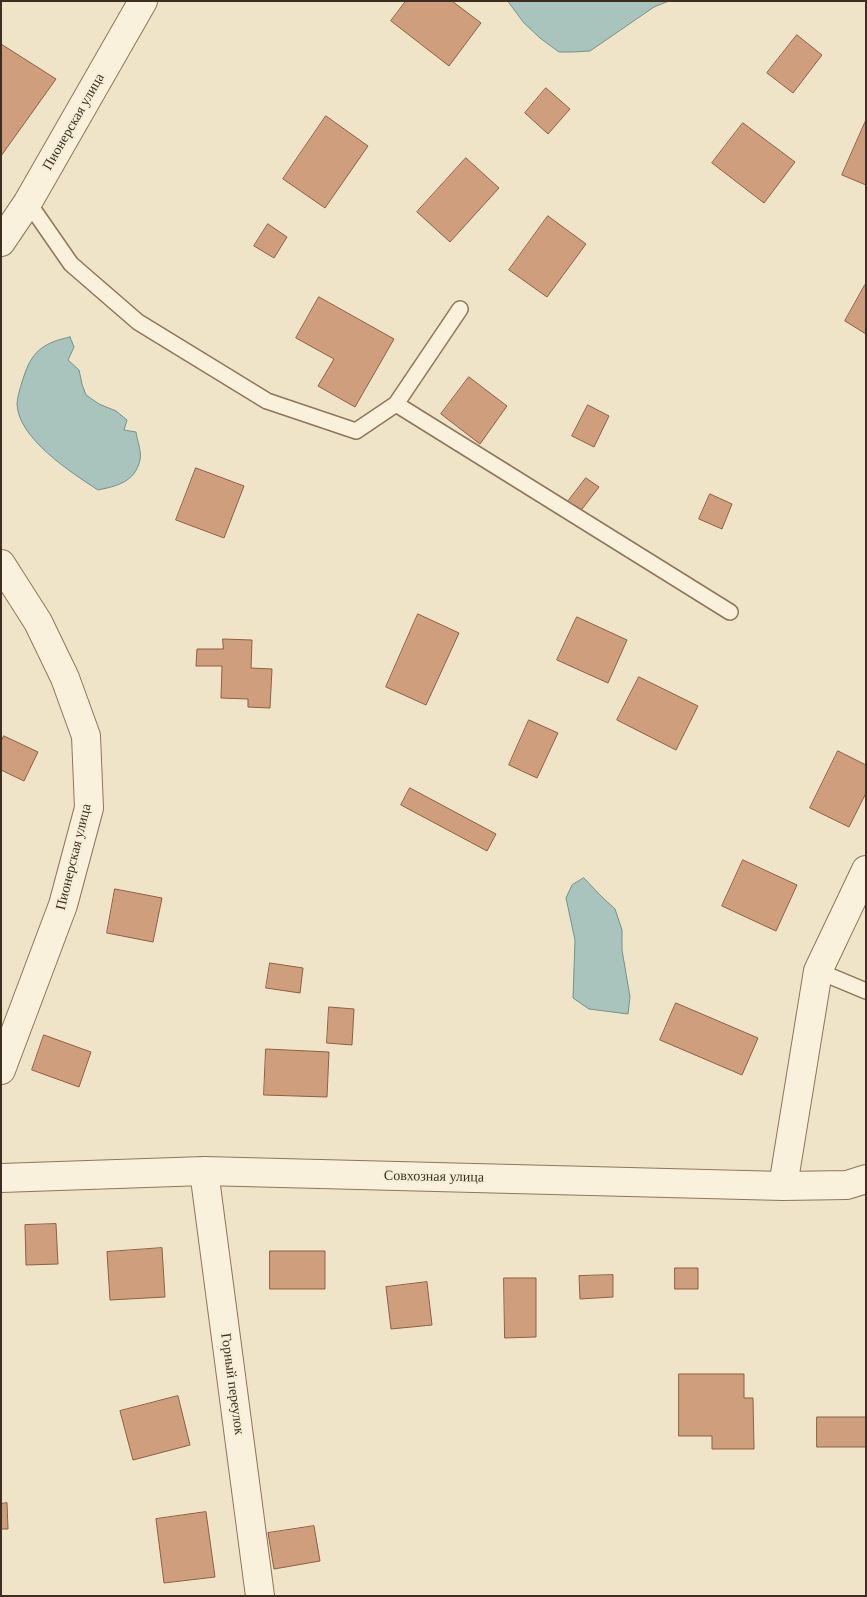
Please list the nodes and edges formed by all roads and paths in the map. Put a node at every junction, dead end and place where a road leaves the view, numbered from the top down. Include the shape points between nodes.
1 (143, 1) edge
2 (28, 202) junction
3 (1, 242) edge
4 (460, 309) dead end
5 (396, 404) junction
6 (1, 564) edge
7 (730, 612) dead end
8 (866, 870) edge
9 (818, 971) junction
10 (866, 991) edge
11 (1, 1070) edge
12 (204, 1171) junction
13 (1, 1178) edge
14 (866, 1179) edge
15 (783, 1186) junction
16 (260, 1596) edge

1 - 2 street, Пионерская улица
2 - 3 street, Пионерская улица
2 - 5 lane via 71,264 138,322 266,401 356,431
4 - 5 lane
5 - 7 lane
6 - 11 street, Пионерская улица via 38,622 66,678 86,736 89,808 63,905
8 - 9 street
9 - 10 lane
9 - 15 street
12 - 13 street, Совхозная улица
12 - 15 street, Совхозная улица
12 - 16 street, Горный переулок
14 - 15 street, Совхозная улица via 847,1185

